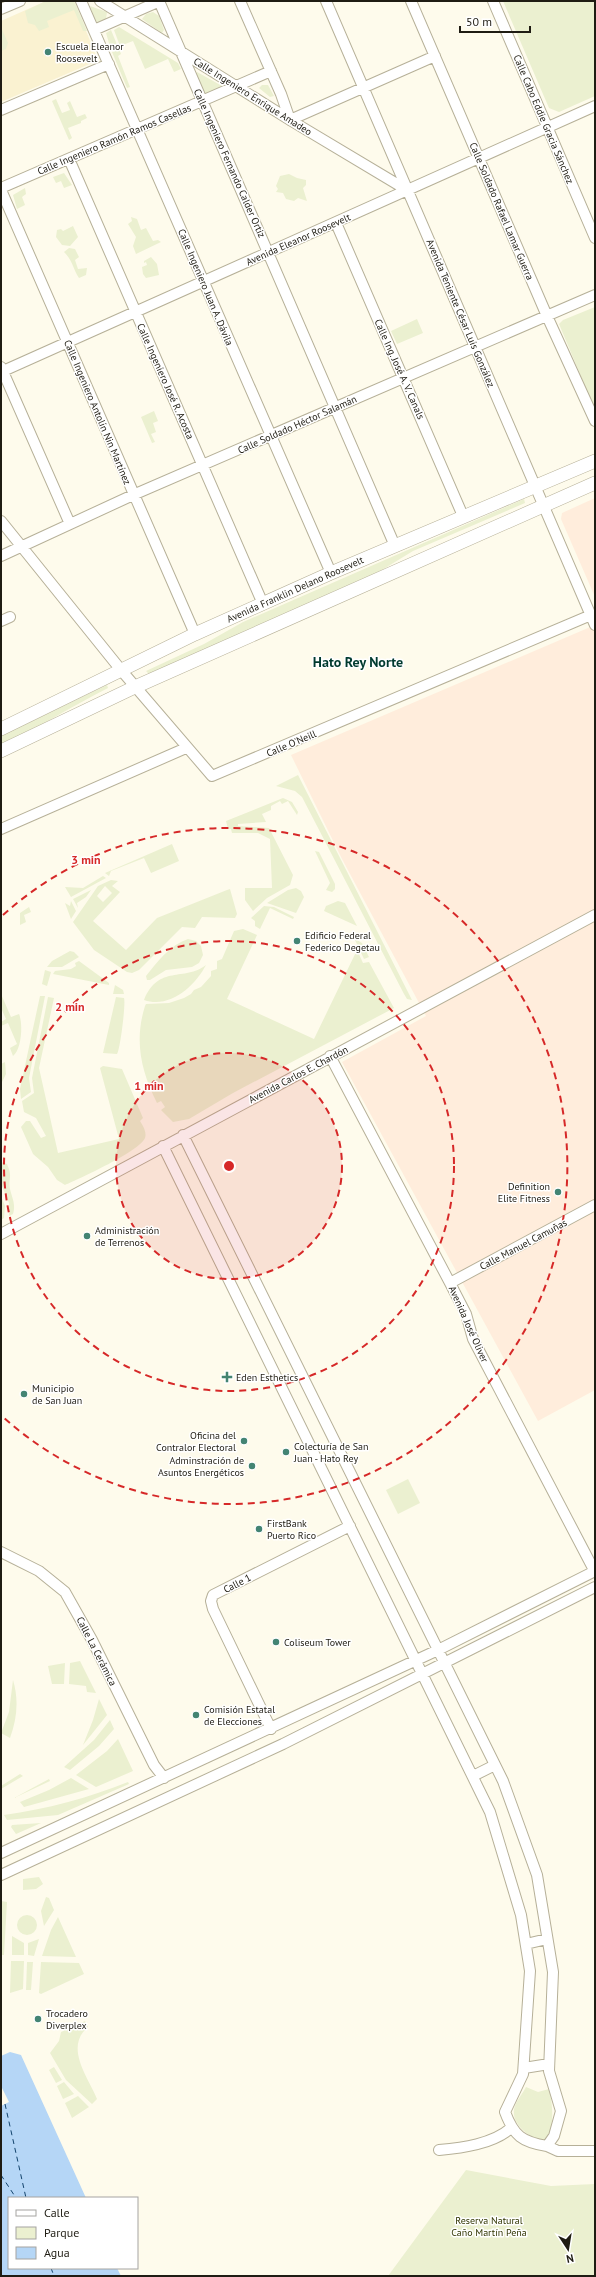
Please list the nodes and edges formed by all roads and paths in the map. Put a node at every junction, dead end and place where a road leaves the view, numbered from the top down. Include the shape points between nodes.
1 (20, 1) edge
2 (81, 1) edge
3 (100, 1) edge
4 (159, 1) edge
5 (240, 1) edge
6 (326, 1) edge
7 (411, 1) edge
8 (493, 1) edge
9 (1, 9) edge
10 (125, 17) junction
11 (94, 30) junction
12 (181, 51) junction
13 (435, 56) junction
14 (109, 64) junction
15 (271, 71) junction
16 (239, 86) junction
17 (363, 87) junction
18 (203, 101) junction
19 (595, 106) edge
20 (1, 110) edge
21 (290, 120) junction
22 (547, 127) junction
23 (138, 129) junction
24 (479, 158) junction
25 (69, 159) junction
26 (1, 189) edge
27 (408, 190) junction
28 (336, 223) junction
29 (595, 238) edge
30 (269, 252) junction
31 (204, 282) junction
32 (595, 295) edge
33 (136, 312) junction
34 (547, 316) junction
35 (68, 342) junction
36 (476, 347) junction
37 (2, 370) edge
38 (404, 378) junction
39 (336, 407) junction
40 (595, 421) edge
41 (270, 435) junction
42 (595, 461) edge
43 (202, 465) junction
44 (595, 483) edge
45 (536, 486) junction
46 (133, 495) junction
47 (545, 505) junction
48 (463, 516) junction
49 (1, 521) edge
50 (70, 524) junction
51 (21, 546) junction
52 (395, 546) junction
53 (1, 556) edge
54 (331, 573) junction
55 (263, 604) junction
56 (590, 615) junction
57 (595, 625) edge
58 (195, 634) junction
59 (121, 670) junction
60 (135, 687) junction
61 (1, 729) edge
62 (186, 748) junction
63 (1, 751) edge
64 (1, 829) edge
65 (595, 915) edge
66 (330, 1056) junction
67 (184, 1136) junction
68 (163, 1146) junction
69 (595, 1205) edge
70 (1, 1234) edge
71 (450, 1283) junction
72 (350, 1526) junction
73 (1, 1552) edge
74 (595, 1571) edge
75 (595, 1587) edge
76 (438, 1650) junction
77 (416, 1660) junction
78 (445, 1663) junction
79 (423, 1674) junction
80 (271, 1729) junction
81 (495, 1765) junction
82 (473, 1776) junction
83 (164, 1778) junction
84 (1, 1853) edge
85 (1, 1875) edge
86 (547, 1939) junction
87 (526, 1944) junction
88 (549, 2064) junction
89 (524, 2068) junction
90 (511, 2128) junction
91 (547, 2146) junction
92 (439, 2150) dead end
93 (595, 2151) edge

1 - 9 street
2 - 11 street, Calle Ingeniero Juan A. Dávila
3 - 10 street, Calle Ingeniero Enrique Amadeo
4 - 10 street
4 - 12 street, Calle Ingeniero Fernando Calder Ortiz
5 - 15 street
6 - 17 street, Avenida Teniente César Luis González
7 - 13 street, Calle Soldado Rafael Lamar Guerra
8 - 22 street, Calle Cabo Eddie Gracia Sánchez
10 - 11 street
10 - 12 street, Calle Ingeniero Enrique Amadeo
11 - 14 street, Calle Ingeniero Juan A. Dávila
12 - 16 street, Calle Ingeniero Enrique Amadeo
12 - 18 street, Calle Ingeniero Fernando Calder Ortiz
13 - 17 street
13 - 24 street, Calle Soldado Rafael Lamar Guerra
14 - 20 street
14 - 23 street, Calle Ingeniero Juan A. Dávila
15 - 16 street, Calle Ingeniero Ramón Ramos Casellas
15 - 21 street
16 - 18 street, Calle Ingeniero Ramón Ramos Casellas
16 - 21 street, Calle Ingeniero Enrique Amadeo
17 - 21 street
17 - 27 street, Avenida Teniente César Luis González
18 - 23 street, Calle Ingeniero Ramón Ramos Casellas
18 - 30 street, Calle Ingeniero Fernando Calder Ortiz
19 - 22 street, Avenida Eleanor Roosevelt
21 - 27 street, Calle Ingeniero Enrique Amadeo
22 - 24 street, Avenida Eleanor Roosevelt
22 - 29 street, Calle Cabo Eddie Gracia Sánchez
23 - 25 street, Calle Ingeniero Ramón Ramos Casellas
23 - 31 street, Calle Ingeniero Juan A. Dávila
24 - 27 street, Avenida Eleanor Roosevelt
24 - 34 street, Calle Soldado Rafael Lamar Guerra
25 - 26 street, Calle Ingeniero Ramón Ramos Casellas
25 - 33 street, Calle Ingeniero José R. Acosta
26 - 35 street, Calle Ingeniero Antolín Nin Martínez
27 - 28 street, Avenida Eleanor Roosevelt
27 - 36 street, Avenida Teniente César Luis González
28 - 30 street, Avenida Eleanor Roosevelt
28 - 38 street, Calle Ing. José A. V. Canals
30 - 31 street, Avenida Eleanor Roosevelt
30 - 39 street, Calle Ingeniero Fernando Calder Ortiz
31 - 33 street, Avenida Eleanor Roosevelt
31 - 41 street, Calle Ingeniero Juan A. Dávila
32 - 34 street, Calle Soldado Héctor Salamán
33 - 35 street, Avenida Eleanor Roosevelt
33 - 43 street, Calle Ingeniero José R. Acosta
34 - 36 street, Calle Soldado Héctor Salamán
34 - 40 street, Calle Soldado Rafael Lamar Guerra
35 - 37 street, Avenida Eleanor Roosevelt
35 - 46 street, Calle Ingeniero Antolín Nin Martínez
36 - 38 street, Calle Soldado Héctor Salamán
36 - 45 street, Avenida Teniente César Luis González
37 - 50 street
38 - 39 street, Calle Soldado Héctor Salamán
38 - 48 street, Calle Ing. José A. V. Canals
39 - 41 street, Calle Soldado Héctor Salamán
39 - 52 street, Calle Ingeniero Fernando Calder Ortiz
41 - 43 street, Calle Soldado Héctor Salamán
41 - 54 street, Calle Ingeniero Juan A. Dávila
42 - 45 main road, Avenida Franklin Delano Roosevelt
43 - 46 street, Calle Soldado Héctor Salamán
43 - 55 street, Calle Ingeniero José R. Acosta
44 - 47 main road
45 - 47 street, Avenida Teniente César Luis González
45 - 48 main road, Avenida Franklin Delano Roosevelt
46 - 50 street, Calle Soldado Héctor Salamán
46 - 58 street, Calle Ingeniero Antolín Nin Martínez
47 - 56 street, Avenida Teniente César Luis González
47 - 60 main road
48 - 52 main road, Avenida Franklin Delano Roosevelt
49 - 51 street, Calle O'Neill
50 - 51 street, Calle Soldado Héctor Salamán
51 - 53 street, Calle Soldado Héctor Salamán
51 - 59 street, Calle O'Neill
52 - 54 main road, Avenida Franklin Delano Roosevelt
54 - 55 main road, Avenida Franklin Delano Roosevelt
55 - 58 main road, Avenida Franklin Delano Roosevelt
56 - 57 street, Avenida Teniente César Luis González
56 - 62 street, Calle O'Neill via 216,775 208,774
58 - 59 main road, Avenida Franklin Delano Roosevelt
59 - 60 street, Calle O'Neill
59 - 61 main road, Avenida Franklin Delano Roosevelt
60 - 62 street, Calle O'Neill
60 - 63 main road
62 - 64 street
65 - 66 street, Avenida Carlos E. Chardón
66 - 67 street, Avenida Carlos E. Chardón
66 - 71 street, Avenida José Oliver
67 - 68 street, Avenida Carlos E. Chardón
67 - 76 street
68 - 70 street, Avenida Carlos E. Chardón
68 - 72 street
69 - 71 street, Calle Manuel Camuñas
71 - 74 street, Avenida José Oliver via 466,1314 473,1339
72 - 77 street
72 - 80 street, Calle 1 via 213,1595 213,1609
73 - 83 street, Calle La Cerámica via 44,1574 70,1598 154,1765
74 - 76 street
75 - 78 street
76 - 77 street
76 - 78 street
77 - 79 street
77 - 80 street
78 - 79 street
78 - 81 street
79 - 82 street
79 - 85 street via 284,1744
80 - 83 street
81 - 82 street
81 - 86 street via 537,1875
82 - 87 street via 490,1812 521,1915
83 - 84 street
86 - 87 street
86 - 88 street via 552,1972
87 - 89 street via 530,1971
88 - 89 street
88 - 91 street via 561,2111 554,2136
89 - 90 street via 505,2112
90 - 91 street via 523,2139
90 - 92 street via 504,2134 475,2144
91 - 93 street via 558,2151

